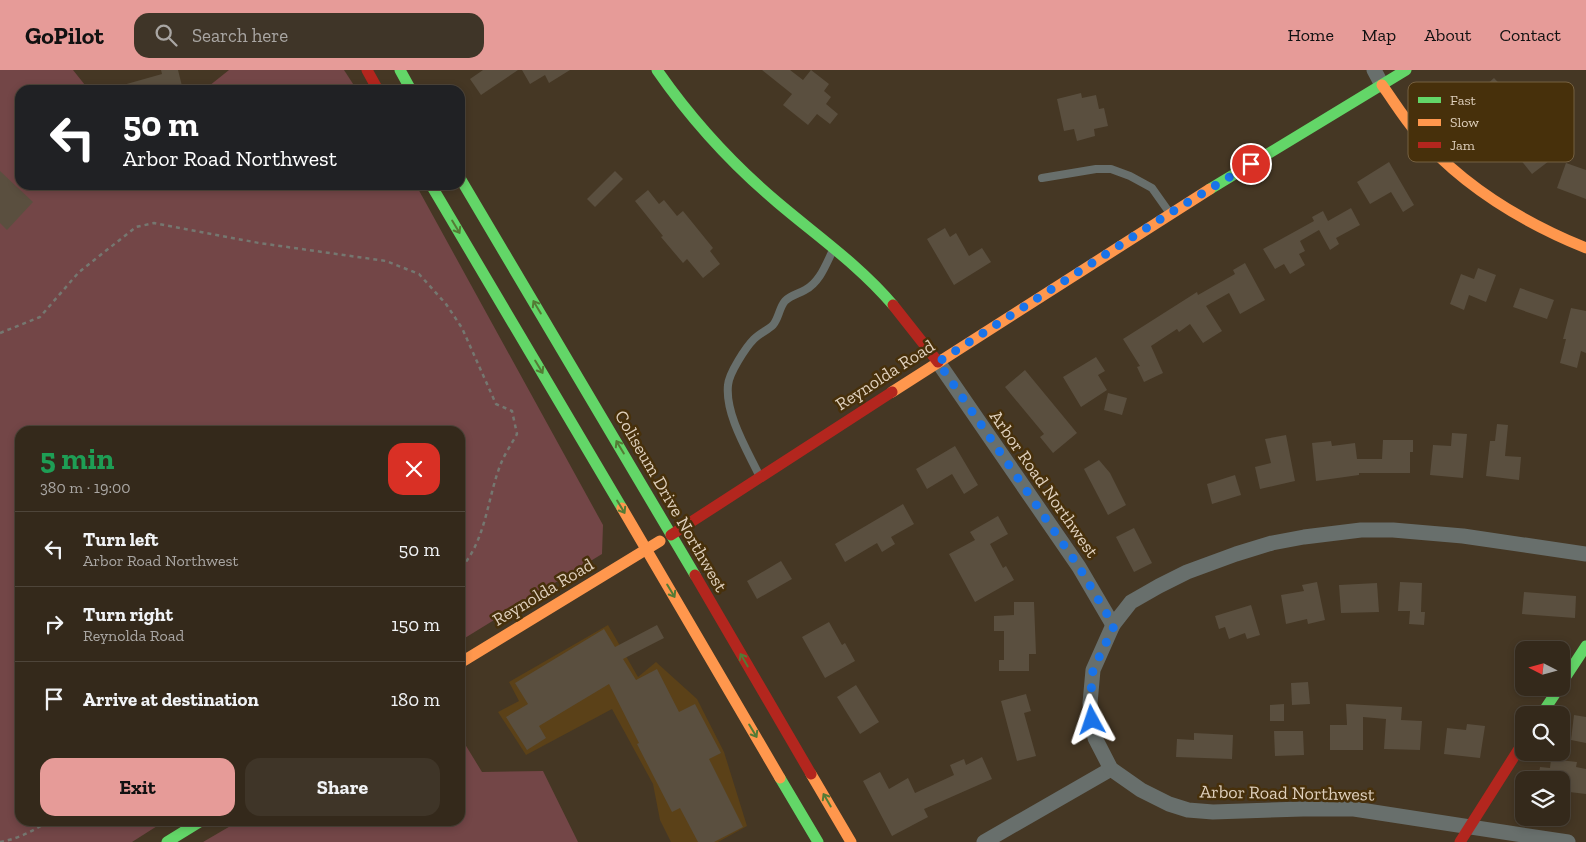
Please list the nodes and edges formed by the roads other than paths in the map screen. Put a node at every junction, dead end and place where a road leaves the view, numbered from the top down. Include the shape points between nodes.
1 (367, 70) edge
2 (400, 70) edge
3 (657, 70) edge
4 (1374, 70) edge
5 (1406, 70) edge
6 (375, 85) edge
7 (408, 85) edge
8 (1382, 85) junction
9 (1408, 122) edge
10 (1444, 162) edge
11 (1042, 178) dead end
12 (465, 186) edge
13 (434, 190) edge
14 (1170, 213) junction
15 (834, 248) junction
16 (1586, 248) edge
17 (938, 362) junction
18 (760, 477) junction
19 (671, 535) junction
20 (646, 549) junction
21 (1586, 554) edge
22 (1114, 626) junction
23 (1586, 646) edge
24 (465, 660) edge
25 (1570, 670) edge
26 (1515, 755) edge
27 (1111, 769) junction
28 (193, 826) edge
29 (1468, 827) junction
30 (168, 842) edge
31 (818, 842) edge
32 (851, 842) edge
33 (984, 842) edge
34 (1460, 842) edge
35 (1568, 842) edge

1 - 6 main road
2 - 7 main road
3 - 15 main road, Arbor Road Northwest via 706,135 775,200
4 - 8 street
5 - 8 main road, Reynolda Road
8 - 9 main road
8 - 14 main road, Reynolda Road
10 - 16 main road via 1476,188 1536,226
11 - 14 lane via 1111,169 1152,188
19 -> 12 main road, Coliseum Drive Northwest
13 -> 20 main road
14 - 17 main road, Reynolda Road
15 - 17 main road, Arbor Road Northwest via 872,281
15 - 18 lane via 816,281 784,303 771,327 754,339 738,362 728,385 733,419
17 - 18 main road, Reynolda Road
17 - 22 street, Arbor Road Northwest via 1079,567
18 - 19 main road, Reynolda Road
19 - 20 main road, Reynolda Road
32 -> 19 main road, Coliseum Drive Northwest
20 - 24 main road, Reynolda Road
20 -> 31 main road
21 - 22 street via 1463,536 1393,530 1361,530 1304,537 1272,543 1188,572 1131,602
22 - 27 street, Arbor Road Northwest via 1093,670 1090,703 1095,738
23 - 25 main road
26 - 29 main road
27 - 29 street, Arbor Road Northwest via 1141,790 1188,810 1354,809
27 - 33 street
28 - 30 main road
29 - 34 main road
29 - 35 street, Arbor Road Northwest

